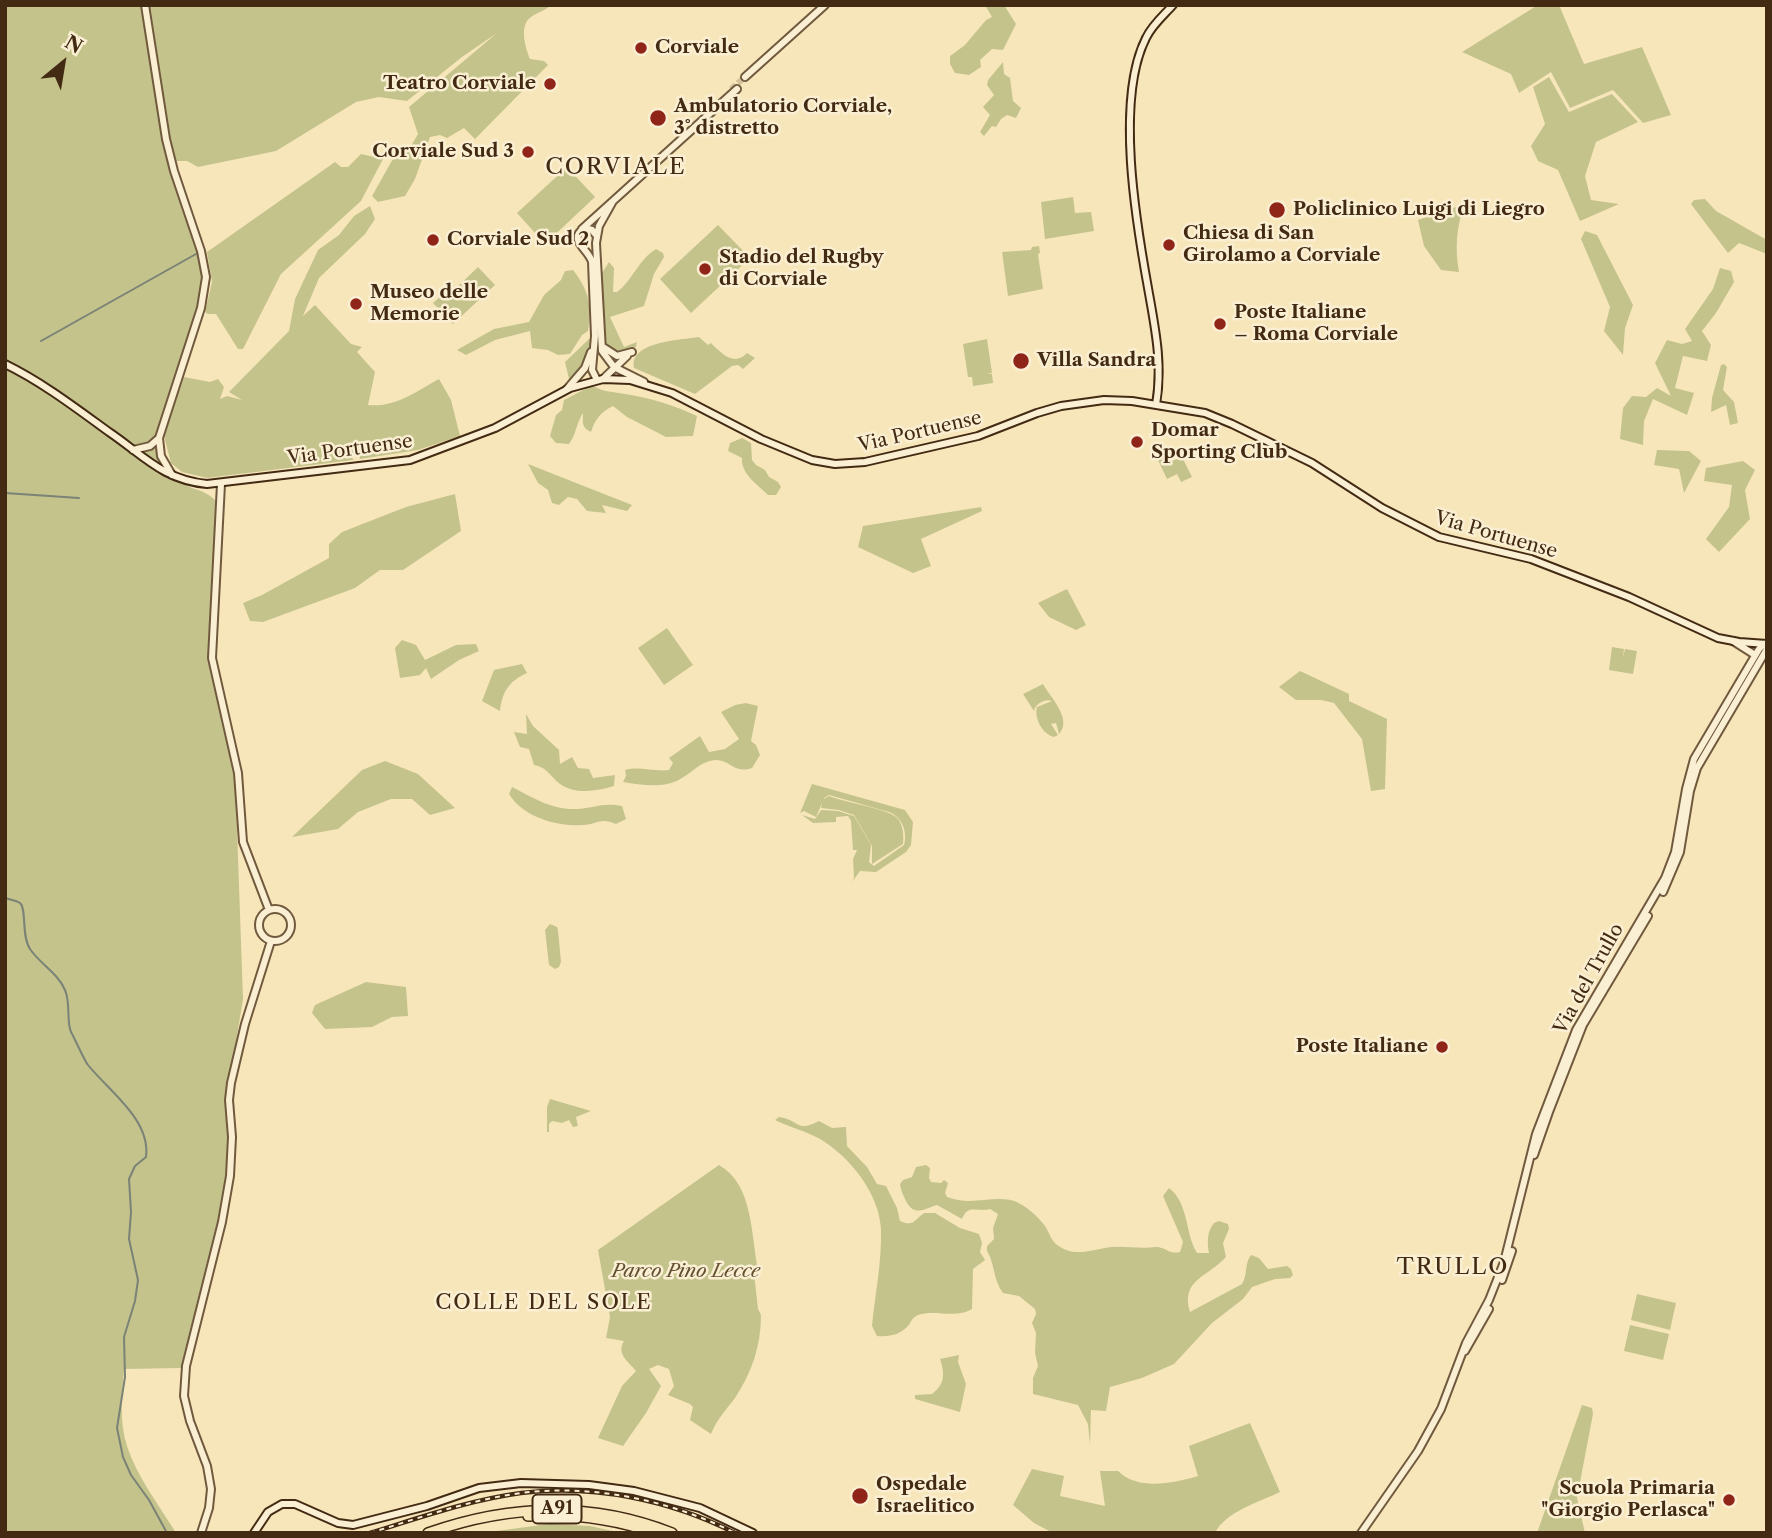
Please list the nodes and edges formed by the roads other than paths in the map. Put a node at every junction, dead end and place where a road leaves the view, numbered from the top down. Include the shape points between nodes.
1 (145, 5) edge
2 (825, 5) edge
3 (1173, 5) edge
4 (749, 75) tunnel mouth
5 (732, 91) tunnel mouth
6 (613, 201) junction
7 (582, 229) junction
8 (597, 239) junction
9 (583, 248) junction
10 (598, 338) junction
11 (5, 364) edge
12 (614, 367) junction
13 (600, 379) junction
14 (648, 384) junction
15 (566, 390) junction
16 (1156, 405) junction
17 (159, 438) junction
18 (133, 450) junction
19 (173, 477) junction
20 (221, 484) junction
21 (1732, 641) junction
22 (1764, 648) edge
23 (269, 910) junction
24 (271, 941) junction
25 (671, 1532) edge
26 (201, 1533) edge
27 (254, 1533) edge
28 (428, 1533) edge
29 (448, 1533) edge
30 (655, 1533) edge
31 (753, 1533) edge
32 (1361, 1533) edge

1 - 17 street via 166,139 206,279
2 - 4 street
3 - 16 street via 1144,41 1131,110 1138,216 1160,369
5 - 6 street
6 - 7 street
6 - 8 street
7 - 8 street via 592,229
7 - 9 street via 577,238
8 - 9 street via 592,247
8 - 10 street
9 - 10 street via 592,262
10 - 12 street
10 - 12 street via 615,356 632,352
10 - 13 street via 592,371
10 - 15 street via 587,363
11 - 18 street, Via Portuense
12 - 13 street
12 - 14 street
13 - 14 street, Via Portuense
13 - 15 street, Via Portuense
14 - 16 street, Via Portuense via 679,395 766,441 835,464 865,462 978,436 1065,405 1116,400
15 - 20 street, Via Portuense via 495,428 410,460
16 - 21 street, Via Portuense via 1211,415 1257,435 1433,535 1531,559
17 - 18 street via 148,447
17 - 19 street via 161,456
18 - 19 street, Via Portuense
19 - 20 street, Via Portuense
20 - 23 street via 212,658 238,773 243,842
21 - 22 street, Via Portuense
21 - 22 street, Via Portuense
22 - 32 street, Via del Trullo via 1699,763 1681,849 1669,881 1577,1038 1538,1142 1507,1267 1428,1434
23 - 24 street via 258,927
23 - 24 street via 280,910 290,922 286,937
24 - 26 street via 232,1083 232,1166 184,1380 188,1411 211,1489
25 - 28 highway, A91 via 613,1515 560,1508 494,1514
27 - 31 street via 268,1512 282,1504 295,1504 338,1523 355,1525 479,1488 528,1483 599,1486 652,1495 705,1510
29 - 30 highway, A91 via 499,1520 549,1515 605,1520

